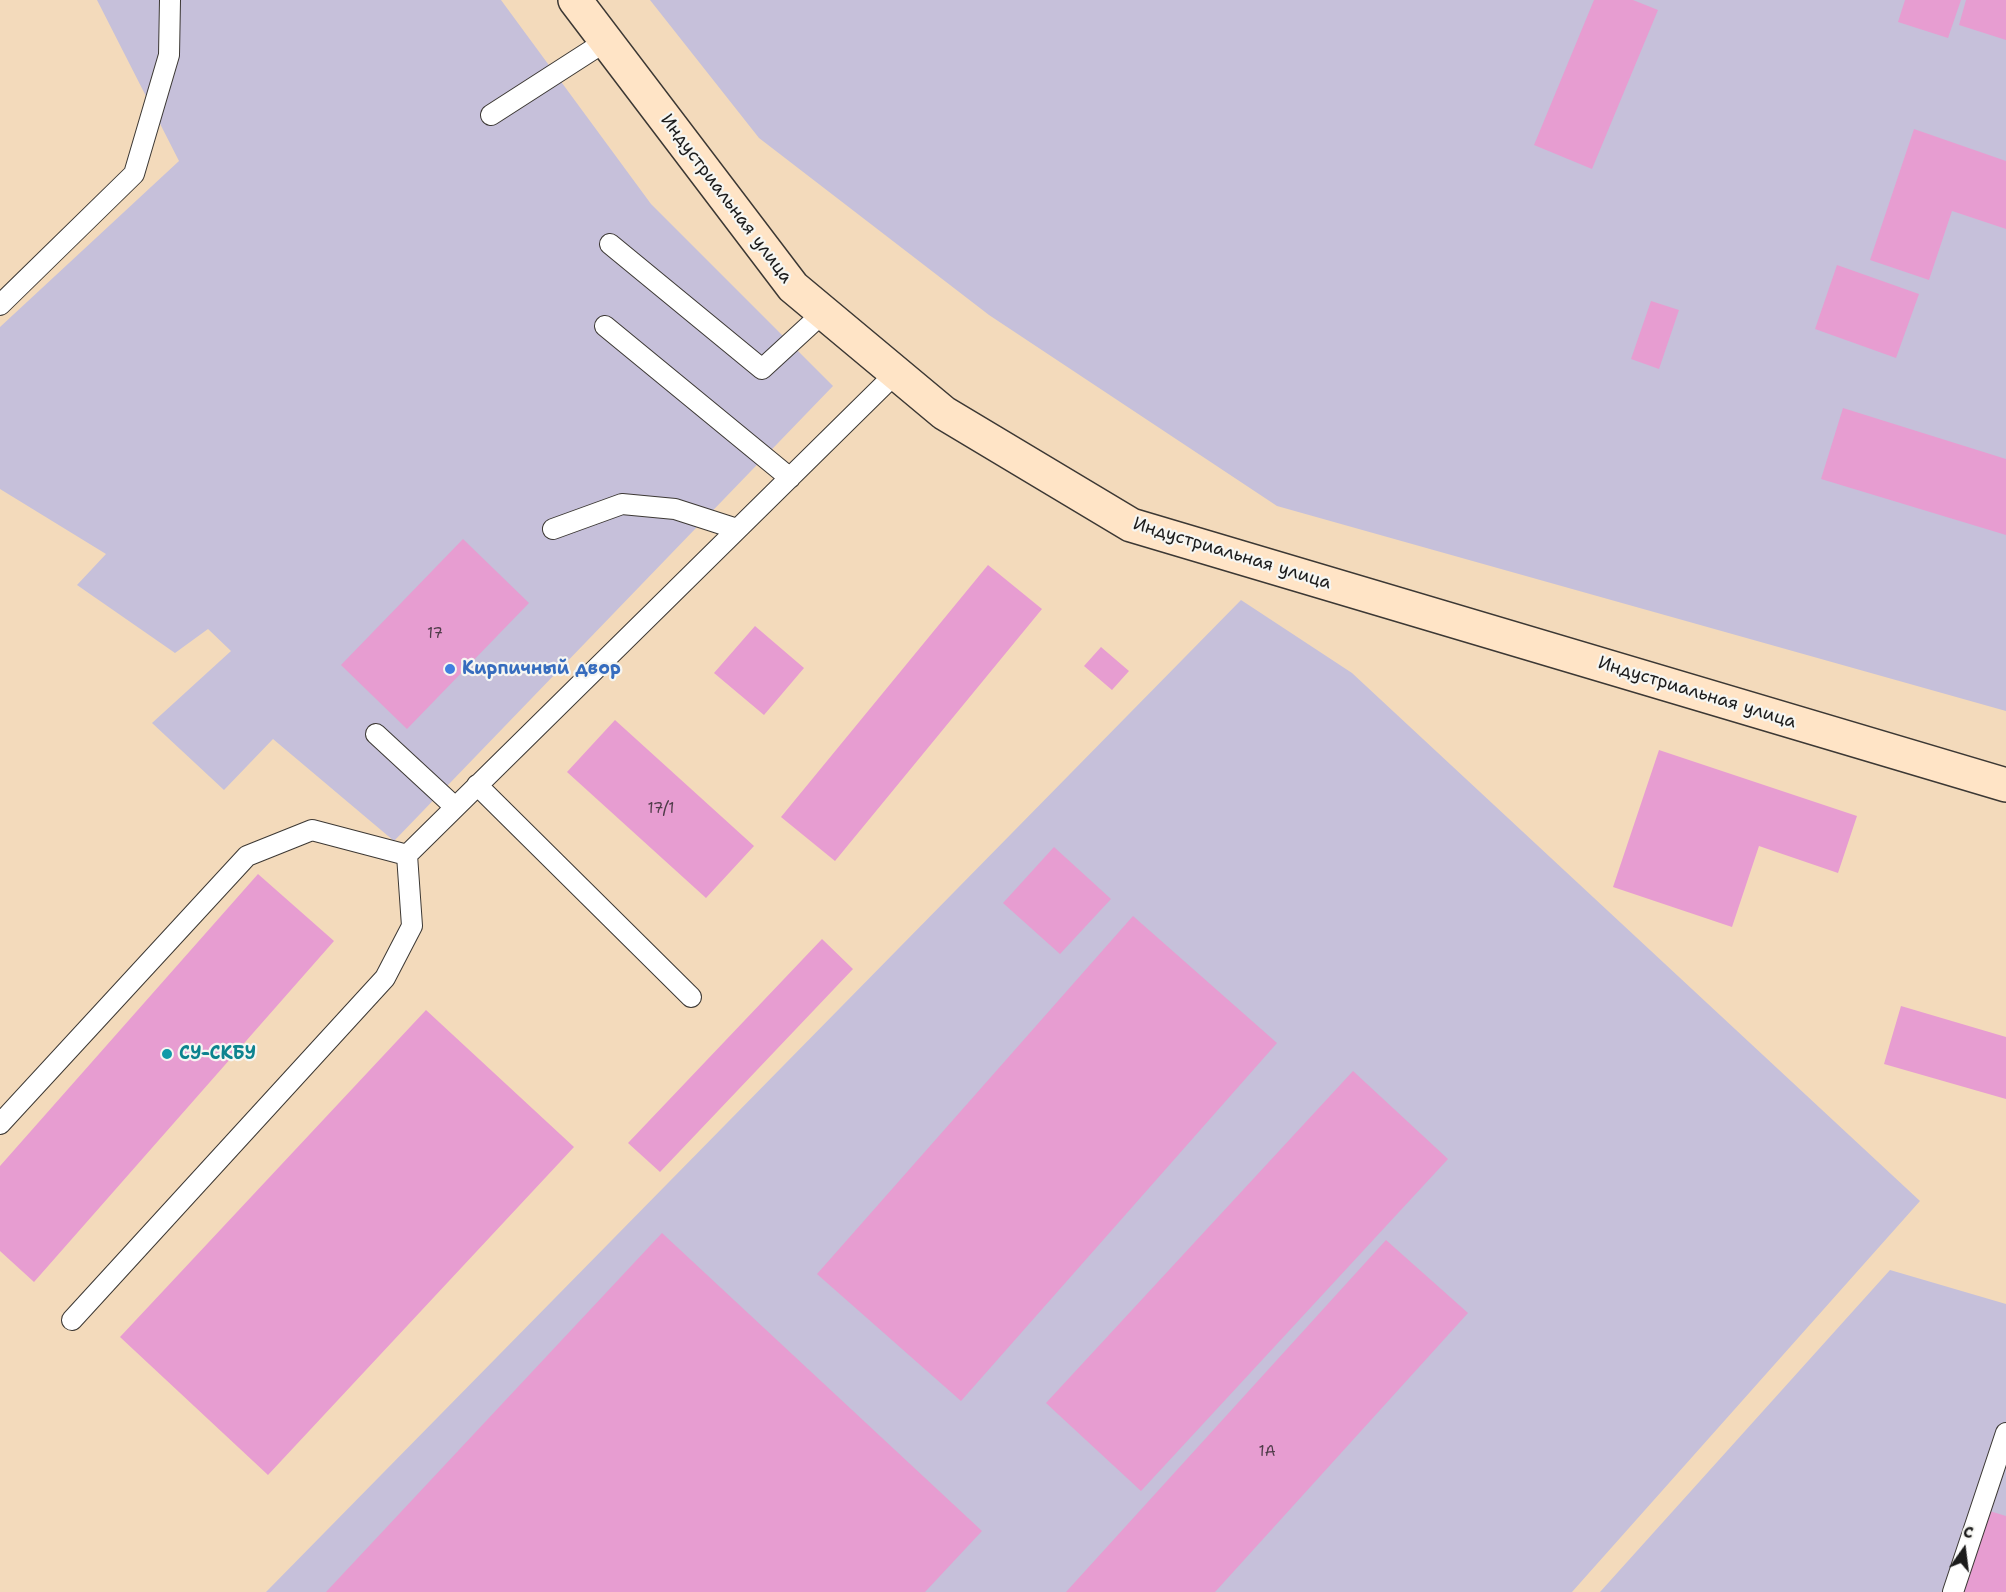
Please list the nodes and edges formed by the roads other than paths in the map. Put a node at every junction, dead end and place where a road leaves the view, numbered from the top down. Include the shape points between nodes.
1 (170, 0) edge
2 (575, 0) edge
3 (606, 41) junction
4 (490, 114) dead end
5 (610, 244) dead end
6 (0, 305) edge
7 (824, 312) junction
8 (605, 326) dead end
9 (896, 373) junction
10 (790, 478) junction
11 (554, 529) dead end
12 (737, 529) junction
13 (376, 734) dead end
14 (477, 785) junction
15 (2006, 785) edge
16 (455, 807) junction
17 (407, 855) junction
18 (691, 997) dead end
19 (0, 1124) edge
20 (72, 1320) dead end
21 (2006, 1433) edge
22 (1953, 1592) edge

1 - 6 lane via 169,55 134,174
2 - 3 street, Индустриальная улица
3 - 4 lane
3 - 7 street, Индустриальная улица via 793,287
5 - 7 lane via 762,369
7 - 9 street, Индустриальная улица
8 - 10 lane
9 - 10 lane
9 - 15 street, Индустриальная улица via 944,414 1131,525
10 - 12 lane
11 - 12 lane via 622,504 675,509
12 - 14 lane
13 - 16 lane
14 - 16 lane
14 - 18 lane
16 - 17 lane
17 - 19 lane via 312,830 247,855
17 - 20 lane via 412,926 385,978
21 - 22 lane

